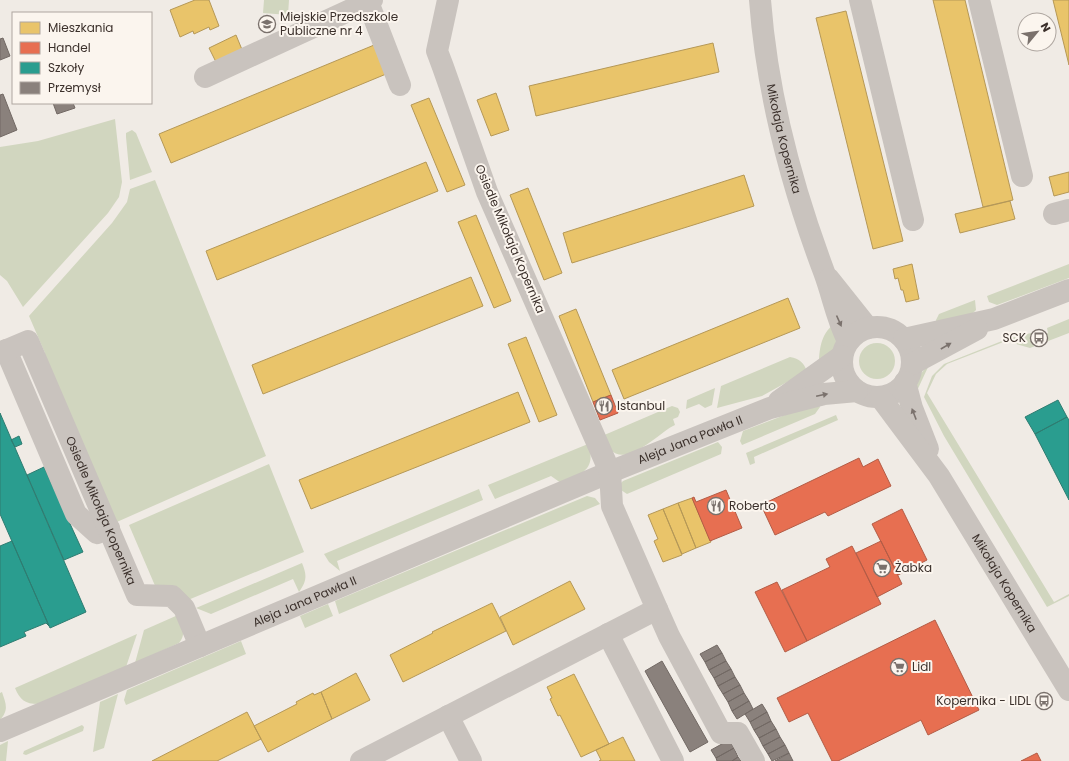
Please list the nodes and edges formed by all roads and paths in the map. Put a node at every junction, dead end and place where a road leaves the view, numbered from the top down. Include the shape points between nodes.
1 (448, 0) edge
2 (760, 0) edge
3 (860, 0) edge
4 (979, 0) edge
5 (370, 1) edge
6 (205, 77) dead end
7 (400, 85) dead end
8 (1022, 176) dead end
9 (913, 220) dead end
10 (825, 274) junction
11 (1069, 290) edge
12 (994, 319) junction
13 (868, 328) junction
14 (904, 339) junction
15 (845, 348) junction
16 (3, 352) edge
17 (908, 373) junction
18 (857, 391) junction
19 (880, 397) junction
20 (770, 408) junction
21 (610, 472) junction
22 (939, 476) junction
23 (109, 528) junction
24 (657, 609) junction
25 (608, 634) junction
26 (200, 646) junction
27 (1069, 690) edge
28 (448, 716) junction
29 (0, 731) edge
30 (361, 761) edge
31 (471, 761) edge
32 (674, 761) edge
33 (754, 761) edge

1 - 21 street, Osiedle Mikołaja Kopernika via 438,51 443,67 487,192
2 - 10 street, Mikołaja Kopernika via 762,29 774,99 791,177
3 - 9 street
4 - 8 street
5 - 6 street
5 - 7 street
10 - 13 street, Mikołaja Kopernika
10 -> 15 street, Mikołaja Kopernika
11 - 12 street
12 - 14 street
17 -> 12 street
13 - 14 street via 887,328
13 - 15 street via 858,332
14 - 17 street via 910,351
15 - 18 street via 842,370 847,382
15 - 20 street, Aleja Jana Pawła II
16 - 23 street via 76,514 97,533
16 - 23 street, Osiedle Mikołaja Kopernika via 28,341
17 - 19 street via 898,390
22 -> 17 street, Mikołaja Kopernika via 912,408
18 - 19 street via 864,395
20 -> 18 street, Aleja Jana Pawła II via 824,394
19 - 22 street, Mikołaja Kopernika
20 - 21 street, Aleja Jana Pawła II
21 - 24 street via 612,506
21 - 26 street, Aleja Jana Pawła II
22 - 27 street, Mikołaja Kopernika
23 - 26 street, Osiedle Mikołaja Kopernika via 137,594 172,596 184,608
24 - 25 street
24 - 33 street via 721,733 738,733
25 - 28 street
25 - 32 street
26 - 29 street, Aleja Jana Pawła II
28 - 30 street
28 - 31 street

